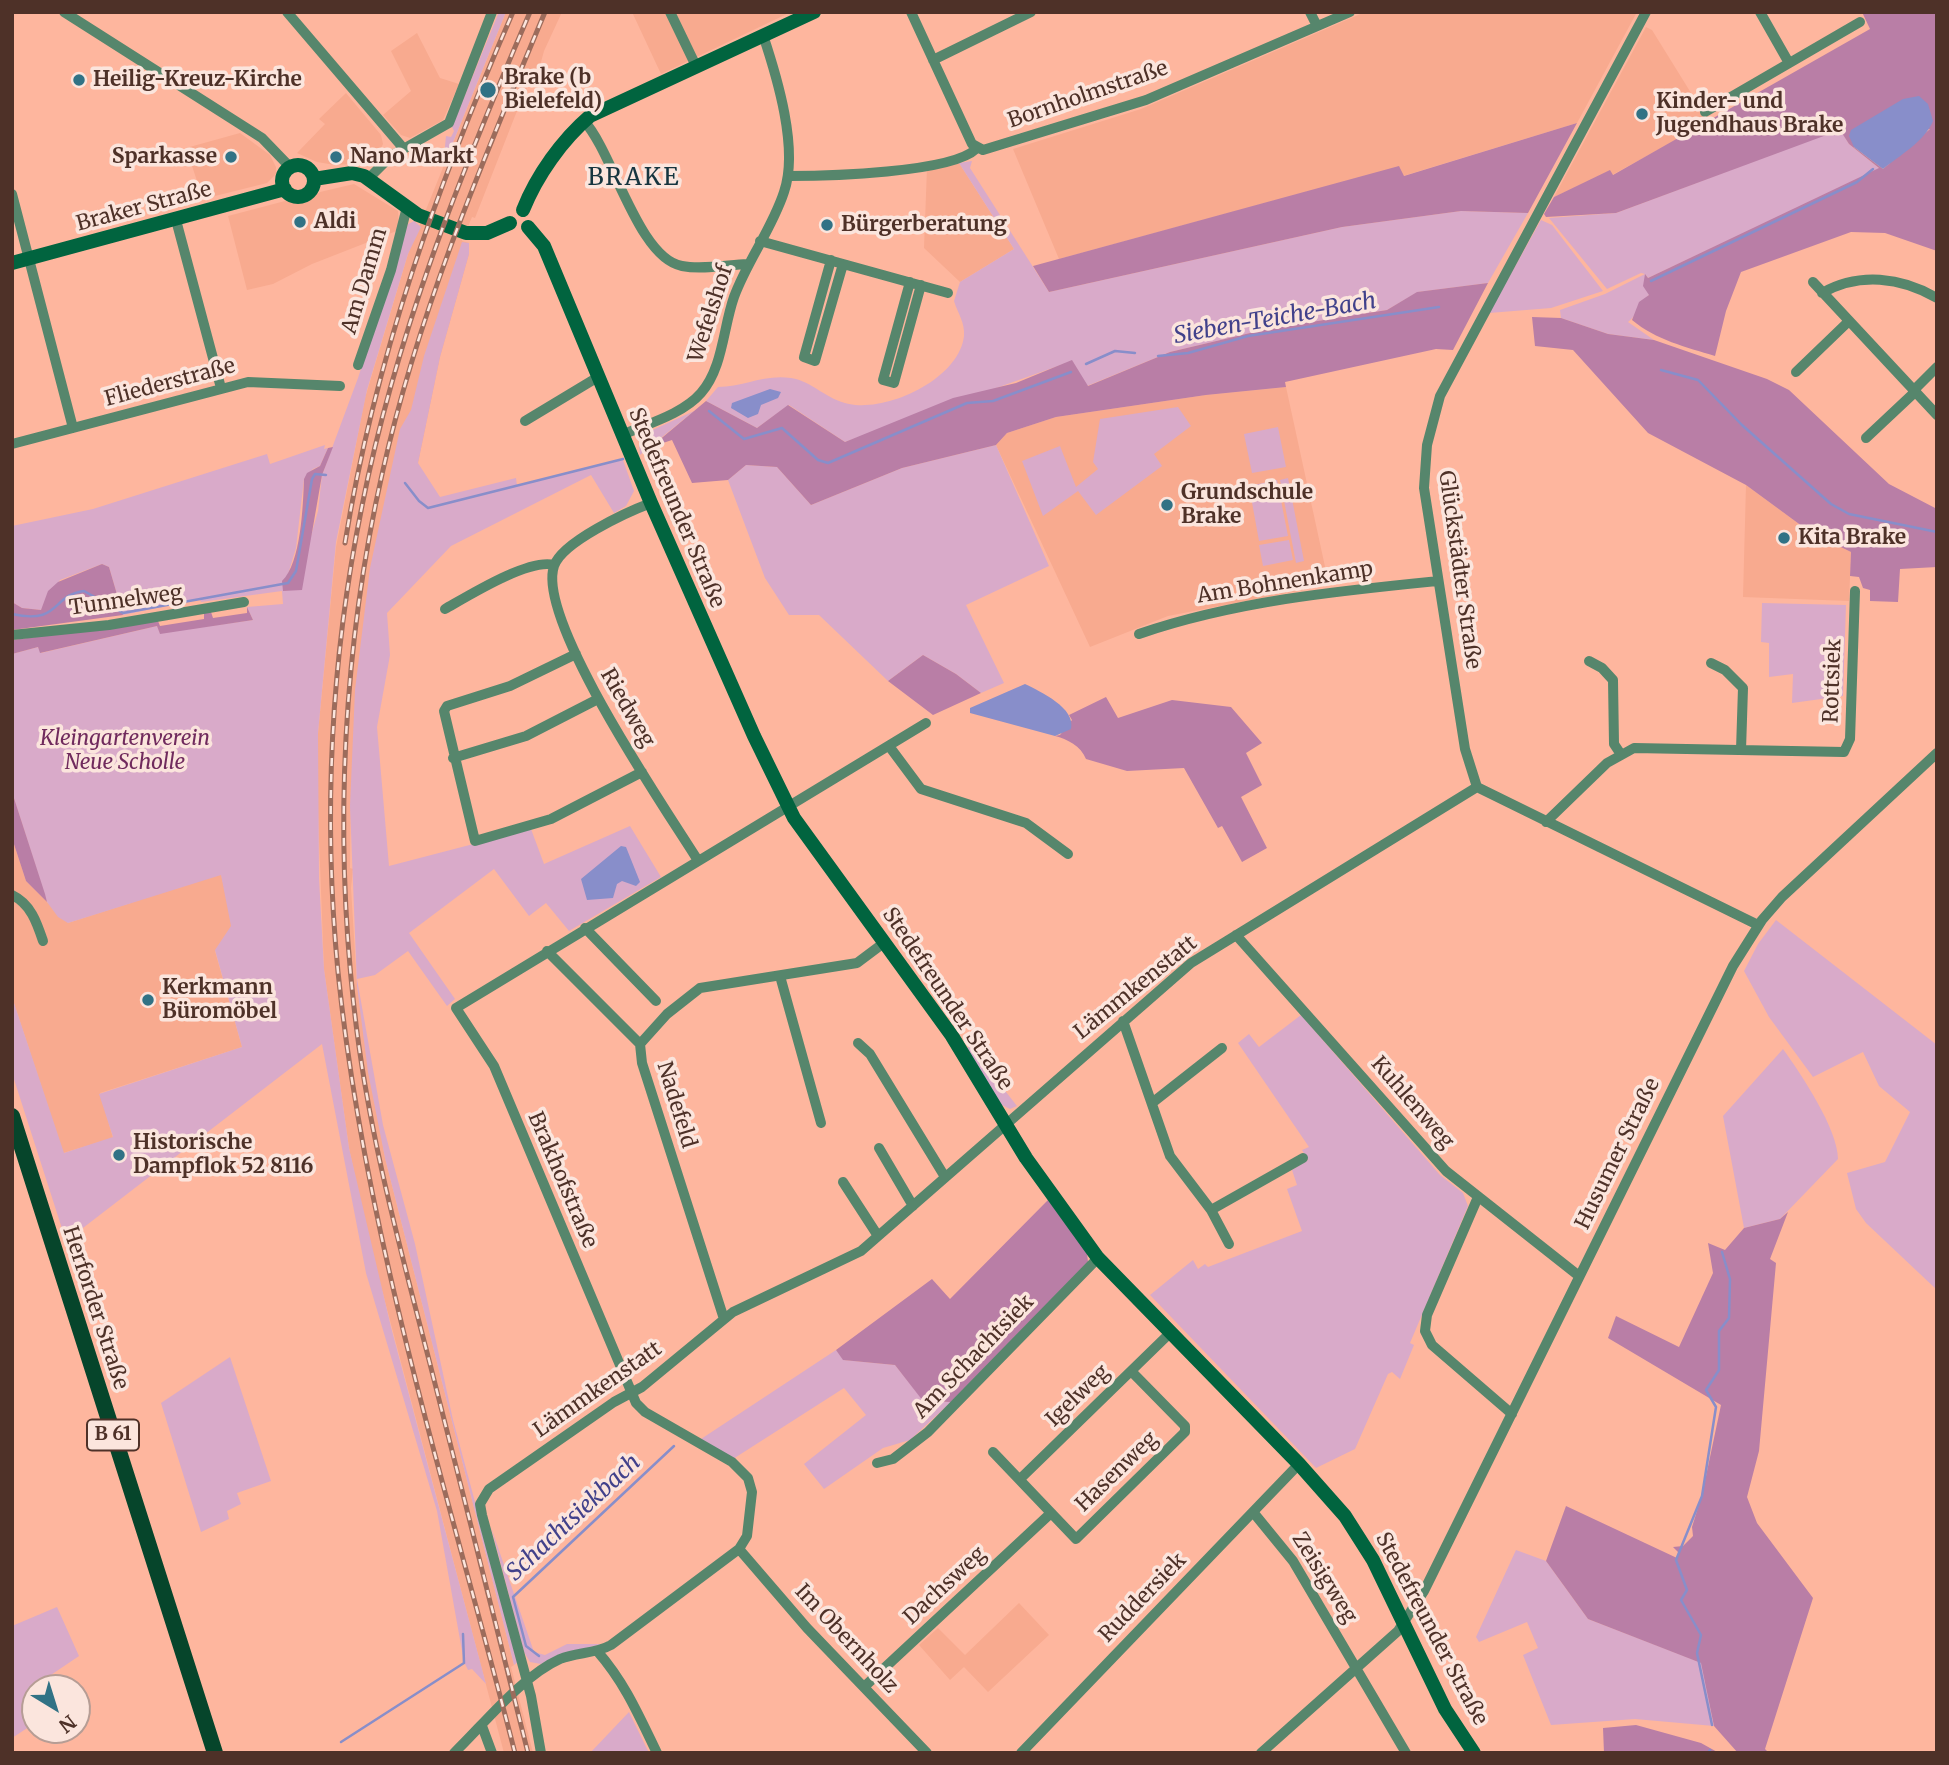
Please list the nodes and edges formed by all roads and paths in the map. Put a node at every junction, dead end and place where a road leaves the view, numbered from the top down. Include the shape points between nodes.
1 (64, 12) edge
2 (287, 12) edge
3 (492, 12) edge
4 (670, 12) edge
5 (814, 12) edge
6 (911, 12) edge
7 (1031, 12) edge
8 (1310, 12) edge
9 (1350, 12) edge
10 (1646, 12) edge
11 (1760, 12) edge
12 (1860, 22) dead end
13 (1317, 26) junction
14 (763, 35) junction
15 (933, 60) junction
16 (1789, 63) junction
17 (696, 66) junction
18 (1705, 112) dead end
19 (584, 121) junction
20 (404, 149) junction
21 (976, 149) junction
22 (290, 167) junction
23 (789, 176) junction
24 (314, 179) junction
25 (368, 179) junction
26 (285, 189) junction
27 (12, 194) edge
28 (407, 207) junction
29 (523, 210) junction
30 (176, 220) junction
31 (510, 223) junction
32 (528, 227) junction
33 (760, 241) junction
34 (30, 258) junction
35 (831, 260) junction
36 (12, 263) edge
37 (747, 264) junction
38 (843, 264) junction
39 (910, 282) junction
40 (1813, 282) dead end
41 (921, 285) junction
42 (948, 293) dead end
43 (1822, 293) junction
44 (1937, 298) edge
45 (1849, 321) junction
46 (358, 366) dead end
47 (1937, 367) edge
48 (1796, 372) dead end
49 (598, 377) junction
50 (340, 386) dead end
51 (221, 388) junction
52 (1915, 391) junction
53 (1937, 415) edge
54 (525, 421) dead end
55 (73, 428) junction
56 (622, 435) junction
57 (1866, 438) dead end
58 (12, 444) edge
59 (650, 503) junction
60 (554, 565) junction
61 (1438, 581) junction
62 (1855, 591) dead end
63 (244, 602) dead end
64 (445, 609) dead end
65 (1139, 634) dead end
66 (12, 635) edge
67 (576, 654) junction
68 (1589, 661) dead end
69 (1710, 663) dead end
70 (598, 699) junction
71 (926, 723) dead end
72 (889, 746) junction
73 (1741, 750) junction
74 (1620, 753) junction
75 (1937, 753) edge
76 (453, 758) junction
77 (642, 772) junction
78 (1477, 787) junction
79 (788, 807) junction
80 (1546, 822) junction
81 (1068, 854) dead end
82 (697, 859) junction
83 (12, 895) edge
84 (1758, 925) junction
85 (584, 928) junction
86 (1236, 935) junction
87 (43, 941) dead end
88 (885, 942) junction
89 (547, 951) junction
90 (780, 976) junction
91 (656, 1002) dead end
92 (1123, 1021) junction
93 (858, 1043) dead end
94 (640, 1045) junction
95 (1222, 1048) dead end
96 (1152, 1103) junction
97 (12, 1116) edge
98 (821, 1123) dead end
99 (1005, 1124) junction
100 (879, 1148) dead end
101 (1303, 1158) dead end
102 (945, 1177) junction
103 (843, 1182) dead end
104 (1478, 1197) junction
105 (913, 1206) junction
106 (1211, 1210) junction
107 (878, 1236) junction
108 (1229, 1244) dead end
109 (1094, 1261) junction
110 (1579, 1276) junction
111 (724, 1319) junction
112 (1166, 1337) junction
113 (1131, 1371) junction
114 (632, 1392) junction
115 (1512, 1414) junction
116 (993, 1452) dead end
117 (877, 1463) dead end
118 (1296, 1468) junction
119 (1020, 1479) junction
120 (1253, 1512) junction
121 (1052, 1513) junction
122 (743, 1546) junction
123 (1401, 1628) junction
124 (598, 1652) junction
125 (1357, 1668) junction
126 (528, 1682) junction
127 (864, 1686) junction
128 (482, 1726) junction
129 (215, 1753) edge
130 (454, 1753) edge
131 (492, 1753) edge
132 (541, 1753) edge
133 (657, 1753) edge
134 (927, 1753) edge
135 (1021, 1753) edge
136 (1261, 1753) edge
137 (1406, 1753) edge
138 (1474, 1753) edge

1 - 22 street via 260,137
2 - 20 street
3 - 20 street via 449,123
4 - 17 street
5 - 14 street
6 - 15 street
7 - 15 street
8 - 13 street
9 - 13 street, Bornholmstraße
10 - 61 street, Glückstädter Straße via 1434,411 1423,474
11 - 16 street
12 - 16 street
13 - 21 street, Bornholmstraße via 1142,101
14 - 17 street
14 - 23 street, Wefelshof via 788,142
15 - 21 street
16 - 18 street
17 - 19 street
19 - 29 street via 538,179
19 - 37 street via 597,136 631,212 666,258 690,267
20 - 25 street
21 - 23 street, Bornholmstraße via 961,159 871,173
22 - 24 street via 306,166
22 - 26 street via 282,179
23 - 33 street, Wefelshof
24 - 25 street via 352,173
24 - 26 street via 311,190 301,196
25 - 28 street
26 - 30 street, Braker Straße
27 - 34 street
28 - 31 street via 473,234
28 - 46 street, Am Damm
29 - 31 street via 512,213
29 - 32 street via 530,216
30 - 34 street, Braker Straße
30 - 51 street
31 - 32 street via 519,230
32 - 49 street, Stedefreunder Straße via 544,246
33 - 35 street
33 - 37 street, Wefelshof
34 - 36 street, Braker Straße
34 - 55 street
35 - 38 street
35 - 38 street via 804,357 815,360
37 - 56 street, Wefelshof via 706,386 680,409
38 - 39 street
39 - 41 street
39 - 41 street via 883,380 894,383
40 - 43 street
41 - 42 street
43 - 44 street via 1861,278 1896,282
43 - 45 street
45 - 48 street
45 - 52 street
47 - 52 street
49 - 54 street
49 - 56 street, Stedefreunder Straße
50 - 51 street, Fliederstraße via 248,382
51 - 55 street, Fliederstraße
52 - 53 street
52 - 57 street
55 - 58 street, Fliederstraße
56 - 59 street, Stedefreunder Straße
59 - 60 street via 572,545
59 - 79 street, Stedefreunder Straße
60 - 64 street via 528,569
60 - 67 street, Riedweg via 553,590
61 - 65 street, Am Bohnenkamp via 1331,592 1226,610
61 - 78 street, Glückstädter Straße via 1465,749
62 - 73 street, Rottsiek via 1847,749 1839,753
63 - 66 street, Tunnelweg via 110,625
67 - 70 street, Riedweg
67 - 76 street via 510,686 447,706 443,716
68 - 74 street via 1613,680 1614,744
69 - 73 street via 1743,688
70 - 76 street via 526,736
70 - 77 street, Riedweg
71 - 72 street
72 - 79 street
72 - 81 street via 917,787 1026,823
73 - 74 street, Rottsiek via 1634,748
74 - 80 street
75 - 84 street, Husumer Straße via 1782,897
76 - 77 street via 475,841 551,819
77 - 82 street, Riedweg
78 - 80 street
78 - 86 street, Lämmkenstatt
79 - 82 street, Brakhofstraße
79 - 88 street, Stedefreunder Straße
80 - 84 street
82 - 85 street, Brakhofstraße
83 - 87 street via 33,915
84 - 110 street, Husumer Straße via 1733,966
85 - 89 street, Brakhofstraße
85 - 91 street
86 - 92 street, Lämmkenstatt via 1183,969
86 - 104 street, Kuhlenweg via 1446,1171
88 - 90 street, Nadefeld via 858,963
88 - 99 street, Stedefreunder Straße via 955,1040
89 - 94 street
89 - 114 street, Brakhofstraße via 456,1008 494,1066
90 - 94 street, Nadefeld via 700,988 667,1014
90 - 98 street
92 - 96 street
92 - 99 street, Lämmkenstatt
93 - 102 street via 870,1054
94 - 111 street, Nadefeld
95 - 96 street
96 - 106 street via 1170,1156
97 - 129 main road, Herforder Straße / B 61
99 - 102 street, Lämmkenstatt
99 - 109 street, Stedefreunder Straße
100 - 105 street
101 - 106 street
102 - 105 street, Lämmkenstatt
103 - 107 street
104 - 110 street, Kuhlenweg
104 - 115 street via 1427,1315 1425,1331 1432,1345
105 - 107 street, Lämmkenstatt
106 - 108 street
107 - 111 street, Lämmkenstatt via 847,1260
109 - 112 street, Stedefreunder Straße
109 - 117 street, Am Schachtsiek via 928,1432 893,1459
110 - 115 street, Husumer Straße
111 - 114 street, Lämmkenstatt
112 - 113 street, Igelweg
112 - 118 street, Stedefreunder Straße
113 - 119 street, Igelweg
113 - 121 street, Hasenweg via 1185,1426 1185,1432 1076,1539
114 - 122 street, Brakhofstraße via 645,1412 733,1462 751,1484
114 - 126 street, Lämmkenstatt via 483,1496 482,1515
115 - 123 street, Husumer Straße
116 - 119 street
118 - 120 street, Ruddersiek
118 - 123 street, Stedefreunder Straße via 1334,1502 1363,1543
119 - 121 street
120 - 125 street, Zeisigweg via 1288,1553
120 - 135 street, Ruddersiek
121 - 127 street, Dachsweg
122 - 124 street
122 - 127 street, Im Obernholz via 807,1628
123 - 125 street
123 - 138 street, Stedefreunder Straße
124 - 126 street via 561,1659
124 - 133 street via 632,1699
125 - 136 street
125 - 137 street, Zeisigweg
126 - 128 street
126 - 132 street
127 - 134 street, Im Obernholz
128 - 130 street
128 - 131 street

